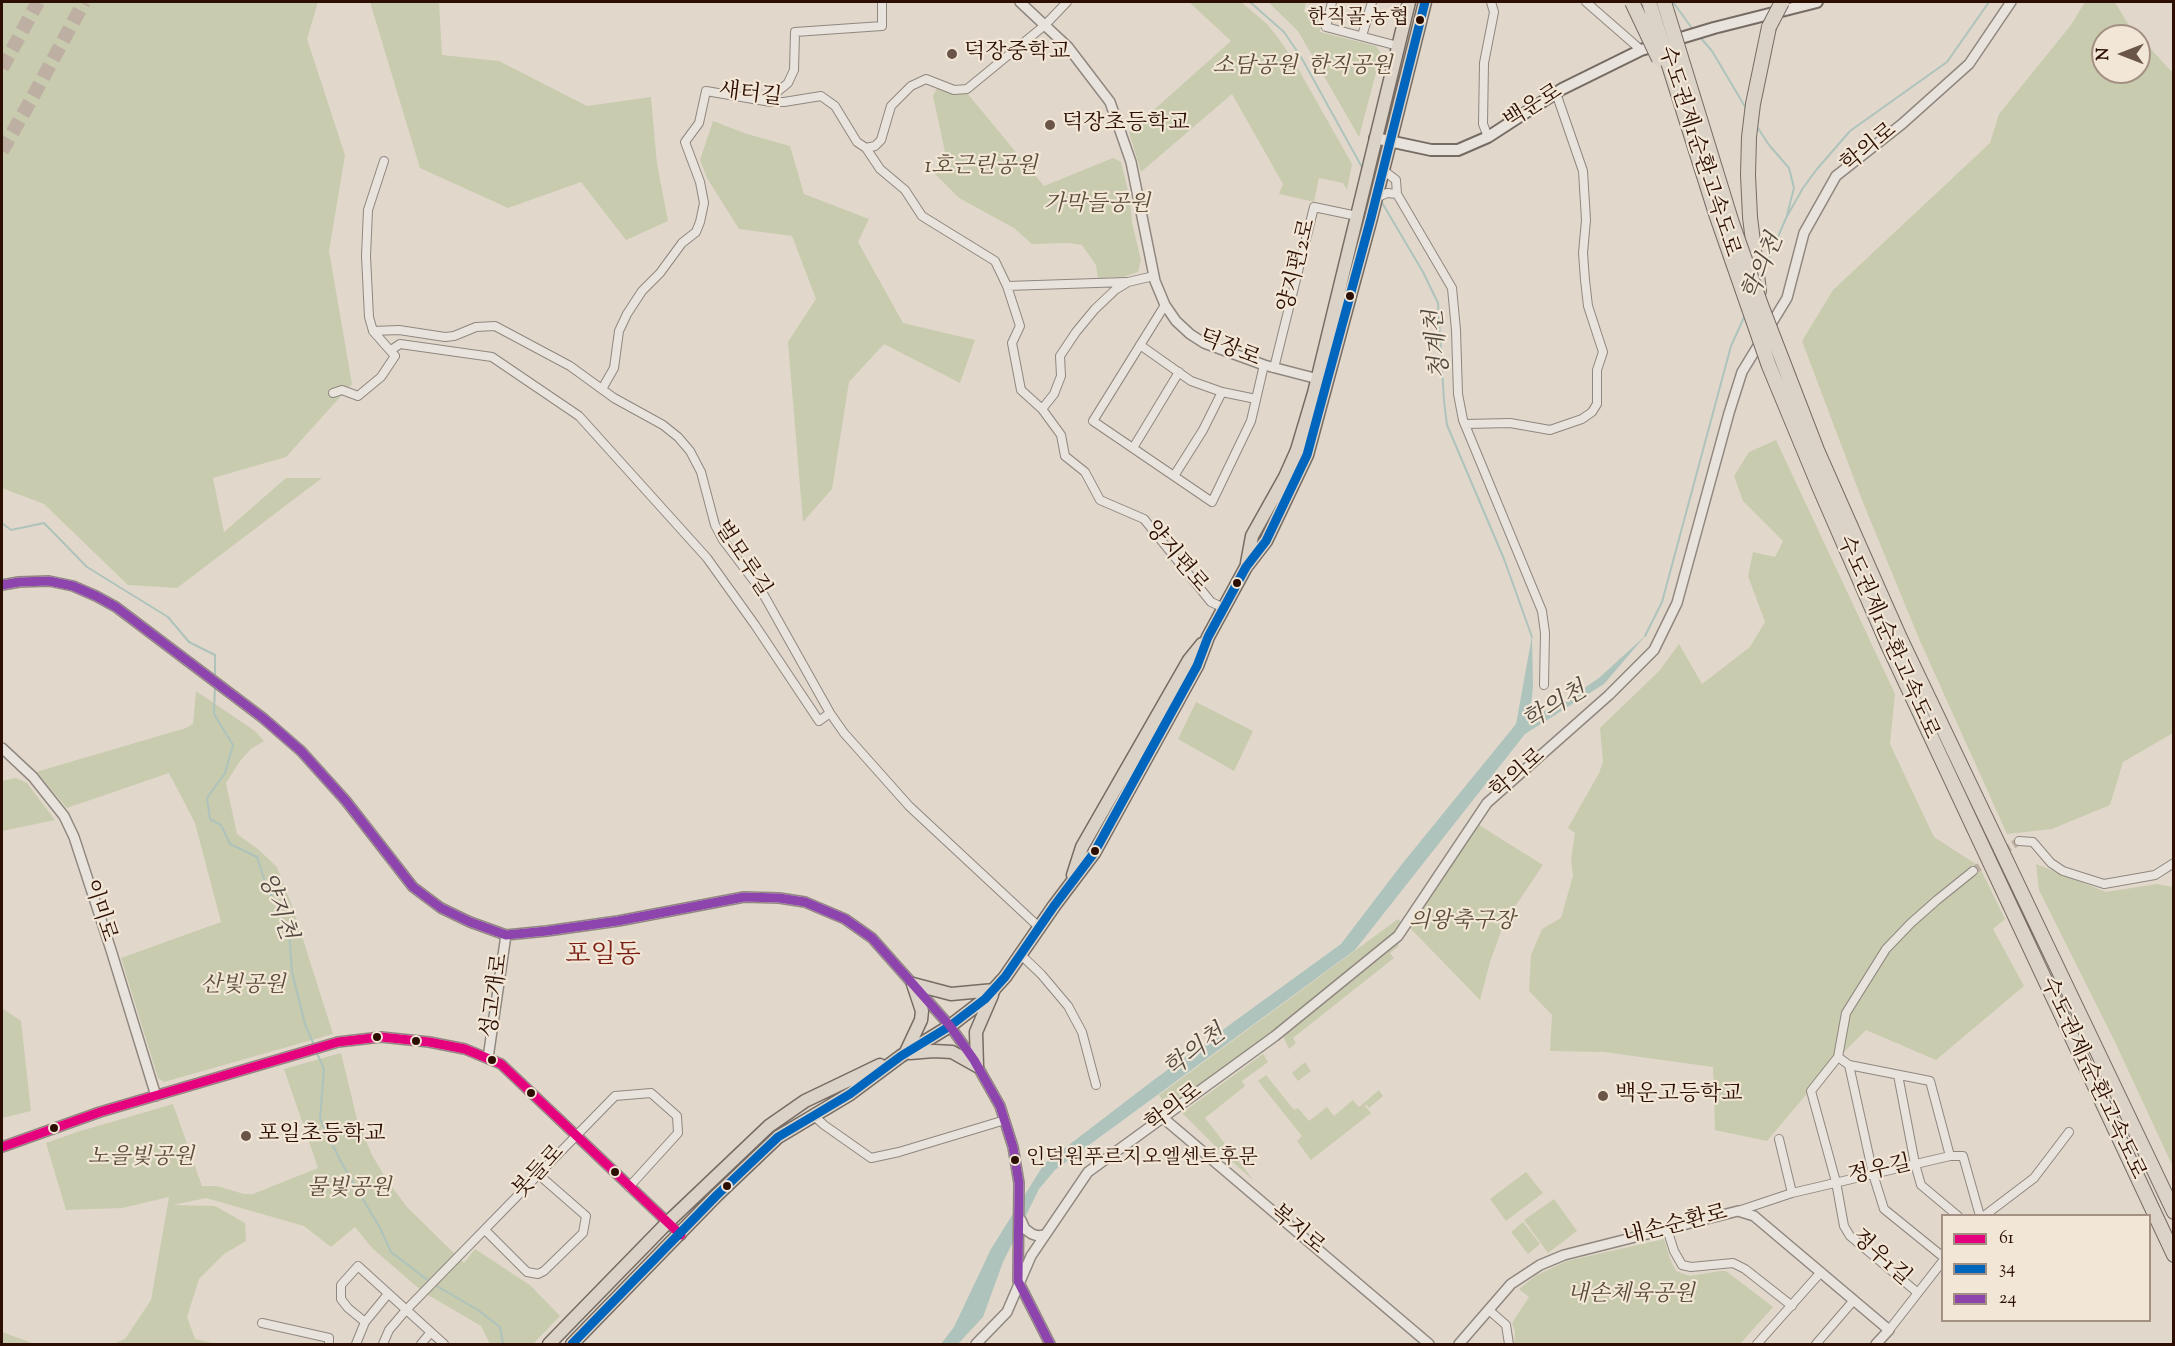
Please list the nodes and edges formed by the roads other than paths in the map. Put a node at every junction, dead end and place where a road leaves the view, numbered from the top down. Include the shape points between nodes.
1 (882, 2) edge
2 (1020, 2) edge
3 (1067, 2) edge
4 (1332, 2) edge
5 (1372, 2) edge
6 (1409, 2) edge
7 (1425, 2) edge
8 (1491, 2) edge
9 (1586, 2) edge
10 (1632, 2) edge
11 (1649, 2) edge
12 (1664, 2) edge
13 (1775, 2) edge
14 (1782, 2) edge
15 (1816, 2) edge
16 (2010, 2) edge
17 (1045, 25) junction
18 (1769, 27) junction
19 (1362, 36) junction
20 (1398, 46) junction
21 (1641, 50) junction
22 (1556, 93) junction
23 (771, 102) junction
24 (1682, 107) junction
25 (1488, 137) junction
26 (1375, 138) junction
27 (1390, 141) junction
28 (866, 148) junction
29 (384, 161) dead end
30 (1383, 171) junction
31 (1397, 194) junction
32 (1382, 196) junction
33 (1357, 216) junction
34 (1154, 276) junction
35 (1128, 282) junction
36 (1006, 286) junction
37 (1165, 305) junction
38 (1761, 305) junction
39 (373, 331) junction
40 (1140, 345) junction
41 (391, 350) junction
42 (1264, 365) junction
43 (1274, 368) junction
44 (1179, 372) junction
45 (1322, 380) junction
46 (602, 389) junction
47 (1222, 392) junction
48 (333, 393) dead end
49 (1256, 399) junction
50 (1042, 409) junction
51 (1465, 424) junction
52 (1133, 448) junction
53 (1174, 476) junction
54 (2, 585) edge
55 (1224, 608) junction
56 (1894, 641) junction
57 (1544, 685) dead end
58 (830, 713) junction
59 (2, 748) edge
60 (2019, 841) dead end
61 (2174, 863) edge
62 (1973, 871) tunnel mouth
63 (1040, 928) junction
64 (506, 934) junction
65 (1021, 955) junction
66 (912, 984) junction
67 (994, 990) junction
68 (950, 1026) junction
69 (903, 1055) junction
70 (1838, 1057) junction
71 (488, 1058) junction
72 (1849, 1065) junction
73 (977, 1066) junction
74 (1898, 1075) junction
75 (1096, 1085) dead end
76 (156, 1096) junction
77 (813, 1114) junction
78 (1162, 1117) junction
79 (1005, 1120) junction
80 (2069, 1132) dead end
81 (576, 1135) junction
82 (1779, 1139) dead end
83 (2, 1147) edge
84 (1950, 1156) junction
85 (1915, 1164) junction
86 (1873, 1174) junction
87 (539, 1175) junction
88 (1836, 1182) junction
89 (629, 1187) junction
90 (1792, 1193) junction
91 (1738, 1211) junction
92 (2174, 1212) edge
93 (1957, 1214) edge
94 (1982, 1214) edge
95 (1983, 1214) edge
96 (1020, 1218) junction
97 (667, 1223) junction
98 (1667, 1229) junction
99 (485, 1230) junction
100 (681, 1235) junction
101 (1041, 1236) junction
102 (2174, 1254) edge
103 (1941, 1255) edge
104 (1941, 1263) edge
105 (1821, 1272) junction
106 (1018, 1281) junction
107 (1918, 1293) junction
108 (388, 1294) junction
109 (1854, 1300) junction
110 (1792, 1306) junction
111 (406, 1310) junction
112 (1490, 1311) junction
113 (365, 1322) junction
114 (262, 1323) dead end
115 (1889, 1330) junction
116 (431, 1332) junction
117 (1764, 1338) junction
118 (329, 1344) edge
119 (356, 1344) edge
120 (383, 1344) edge
121 (421, 1344) edge
122 (444, 1344) edge
123 (549, 1344) edge
124 (572, 1344) edge
125 (976, 1344) edge
126 (1050, 1344) edge
127 (1429, 1344) edge
128 (1459, 1344) edge
129 (1509, 1344) edge
130 (1757, 1344) edge
131 (1772, 1344) edge
132 (1815, 1344) edge
133 (1876, 1344) edge

1 - 23 street via 882,26 795,32 794,70
2 - 17 street, 덕장로
3 - 17 street
4 - 19 street via 1326,27
5 - 19 street
6 - 20 main road
7 - 27 main road
8 - 25 street via 1494,12 1484,63 1483,124
9 - 21 street
10 - 24 highway, bridge
11 - 24 highway, 수도권제1순환고속도로, bridge
12 - 38 highway, 수도권제1순환고속도로, bridge
13 - 18 highway, bridge
14 - 18 highway, bridge
15 - 21 main road, 백운로
16 - 78 street, 학의로 via 1968,64 1902,124 1836,176 1804,233 1787,297 1742,372 1677,603 1654,650 1487,803 1398,936 1275,1036
17 - 28 street via 967,89 954,90 926,79 911,86 891,106 881,140
17 - 34 street, 덕장로 via 1068,47 1110,102 1131,162
18 - 38 highway, bridge via 1753,104 1748,175
19 - 20 street
20 - 26 main road
21 - 22 main road, 백운로
22 - 25 main road, 백운로
22 - 51 street via 1583,171 1584,280 1603,352 1597,370 1597,404 1582,419 1550,430 1510,423
23 - 28 street, 새터길 via 821,96 836,106 857,142
23 - 46 street, 새터길 via 706,91 699,123 685,142 704,203 700,222 696,232 682,243 627,314 619,331 614,368
24 - 56 highway, 수도권제1순환고속도로, bridge via 1769,366 1820,489
25 - 27 main road, 백운로 via 1458,150 1431,150
26 - 27 main road, 백운로
26 - 33 main road
27 - 30 main road
28 - 36 street, 새터길 via 880,170 905,190 922,216 995,261
29 - 39 street via 368,210 366,256
30 - 31 street via 1396,180
30 - 32 main road
31 - 32 street
31 - 51 street via 1452,288 1458,394
32 - 45 main road via 1371,218
33 - 43 street, 양지편2로 via 1314,207
33 - 45 main road
34 - 35 street
34 - 37 street, 덕장로
35 - 36 street
35 - 50 street via 1095,309 1076,332 1060,356 1061,376
36 - 50 street, 양지편로 via 1020,326 1012,343 1021,390
37 - 40 street
37 - 42 street, 덕장로 via 1176,321 1204,343
38 - 56 highway, 수도권제1순환고속도로, bridge
39 - 41 street
39 - 46 street, 벌모루길 via 399,330 445,337 476,327 495,326 570,366
40 - 44 street
40 - 52 street via 1094,421
41 - 48 street via 395,356 381,377 358,396 342,390
41 - 58 street via 400,344 492,357 579,416 707,558 819,721
42 - 43 street, 덕장로
42 - 49 street
43 - 45 street, 덕장로
44 - 47 street via 1191,381
44 - 52 street
45 - 55 main road via 1307,455 1266,541 1246,567
46 - 58 street, 벌모루길 via 663,425 690,451 701,472 723,540 761,590
47 - 49 street
47 - 53 street
49 - 53 street via 1251,422 1212,502
50 - 55 street, 양지편로 via 1062,435 1065,456 1085,472 1100,500 1144,519 1211,602
51 - 57 street via 1542,611
52 - 53 street
54 - 64 street, 성고개로 via 49,581 73,586 131,618 301,751 413,887 441,908
55 - 63 main road via 1197,666 1094,853
56 - 92 highway, 수도권제1순환고속도로
56 - 102 highway, 수도권제1순환고속도로
58 - 63 street, 벌모루길 via 909,806
59 - 76 street, 이미로 via 33,777 69,826
60 - 61 street via 2033,842 2063,871 2104,885 2155,875
62 - 70 street via 1928,907 1886,949 1846,1013
63 - 65 main road
64 - 66 street, 성고개로 via 618,921 744,897 778,898 805,902 845,919 872,938
64 - 71 street, 성고개로
65 - 67 main road
65 - 75 street via 1068,1006 1082,1032
66 - 67 main road via 951,994
66 - 68 street, 성고개로
66 - 69 main road via 922,1011 921,1020
67 - 68 main road
67 - 73 main road via 976,1032
68 - 69 main road
68 - 73 street, 성고개로
69 - 73 main road via 952,1052
69 - 77 main road via 850,1094
69 - 97 main road via 805,1101 769,1126
70 - 72 street
70 - 88 street, 정우1길 via 1811,1091
71 - 76 street via 465,1048 403,1038 361,1038
71 - 81 street via 516,1076
72 - 74 street
72 - 86 street
73 - 79 street, 성고개로
74 - 84 street via 1930,1081
74 - 85 street
76 - 83 street
77 - 79 street via 871,1158
77 - 100 main road via 754,1158
78 - 101 street, 학의로 via 1088,1172
78 - 127 street, 복지로
79 - 96 street, 성고개로 via 1014,1147
80 - 95 street via 2034,1178
81 - 87 street, 봇들로
81 - 89 street
81 - 89 street, 봇들로 via 615,1096 651,1093 677,1116 678,1133
82 - 90 street
84 - 85 street, 정우길
84 - 94 street via 1963,1156
85 - 86 street, 정우길
85 - 93 street via 1921,1185
86 - 88 street, 정우길
86 - 103 street via 1884,1209
87 - 99 street, 봇들로
87 - 99 street via 586,1216 583,1233 538,1274 526,1272
88 - 90 street, 정우길
88 - 107 street, 정우1길 via 1844,1226 1850,1236
89 - 97 street
90 - 91 street, 정우길
91 - 98 street, 내손순환로
91 - 105 street, 내손순환로 via 1754,1216
96 - 101 street via 1025,1229
96 - 106 street, 성고개로
97 - 100 street
97 - 123 main road
98 - 110 street via 1682,1265 1733,1263
98 - 112 street, 내손순환로 via 1564,1255 1540,1265 1511,1284
99 - 111 street, 봇들로
100 - 124 main road
101 - 106 street, 학의로
104 - 107 street
105 - 109 street, 내손순환로
105 - 110 street
106 - 125 street, 학의로 via 1007,1312
106 - 126 street
107 - 115 street
108 - 111 street
108 - 113 street
108 - 113 street via 358,1266 342,1285 342,1299
109 - 115 street, 내손순환로
109 - 132 street
110 - 117 street
111 - 116 street
111 - 120 street, 봇들로
112 - 128 street, 내손순환로
112 - 129 street via 1506,1325
113 - 119 street
114 - 118 street via 328,1338
115 - 133 street
116 - 121 street
116 - 122 street
117 - 130 street
117 - 131 street

